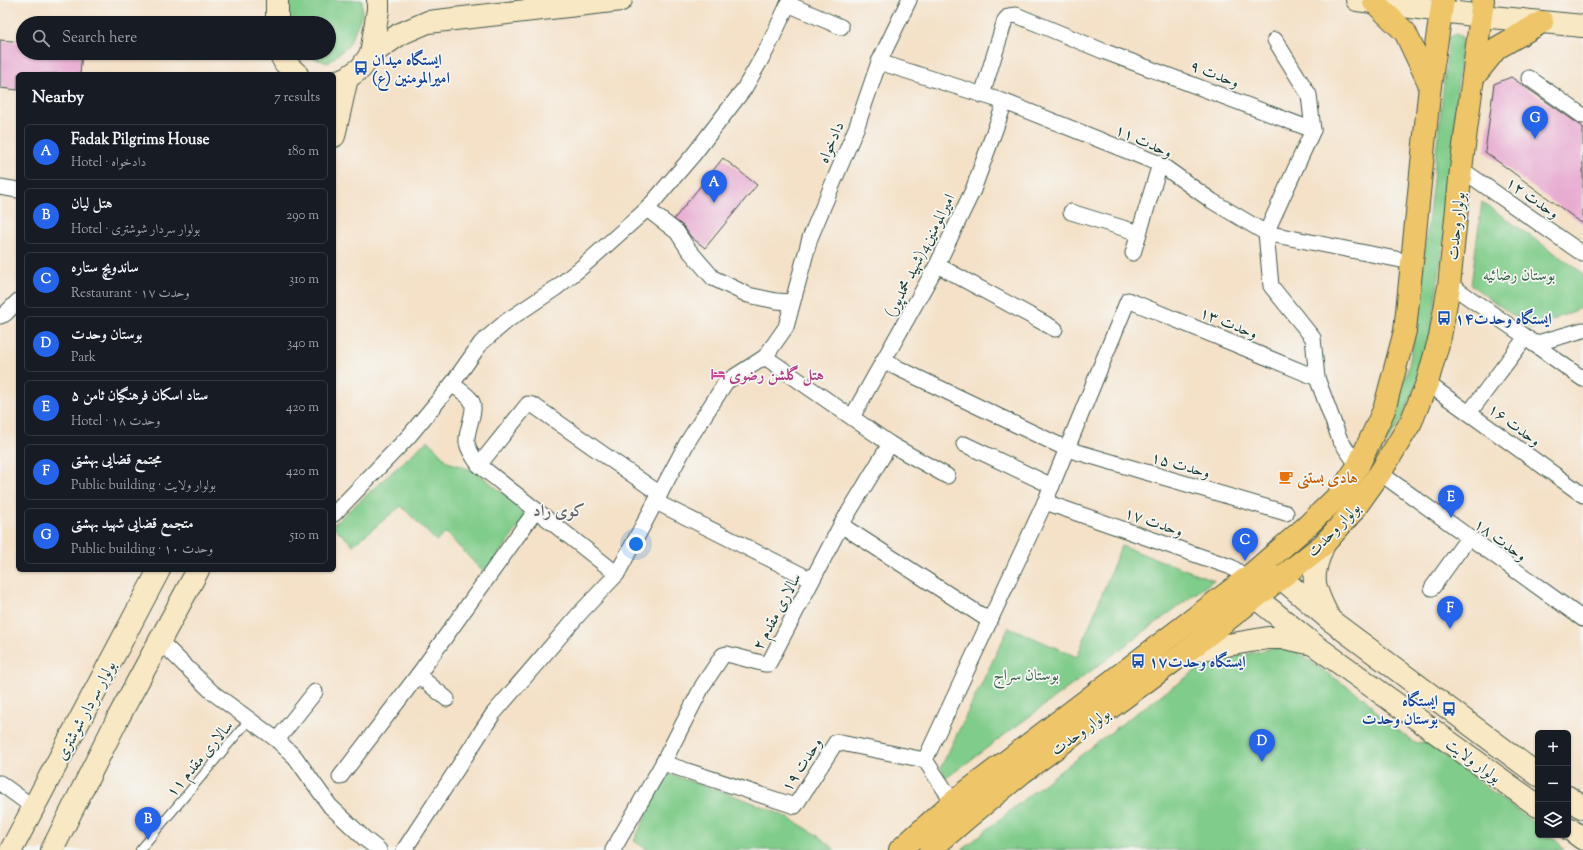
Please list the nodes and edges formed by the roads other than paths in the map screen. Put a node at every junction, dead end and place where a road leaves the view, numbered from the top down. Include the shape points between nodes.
1 (277, 0) edge
2 (378, 0) edge
3 (621, 0) edge
4 (909, 0) edge
5 (1365, 1) edge
6 (789, 2) edge
7 (1442, 6) edge
8 (1482, 8) edge
9 (277, 16) edge
10 (1542, 22) junction
11 (1583, 26) edge
12 (841, 27) dead end
13 (1275, 40) dead end
14 (371, 54) junction
15 (879, 62) junction
16 (1473, 78) junction
17 (1530, 78) dead end
18 (341, 80) edge
19 (1430, 85) junction
20 (982, 95) junction
21 (1005, 102) junction
22 (1583, 116) edge
23 (336, 120) edge
24 (1313, 130) junction
25 (1160, 164) junction
26 (1461, 169) junction
27 (0, 187) edge
28 (16, 190) edge
29 (646, 209) junction
30 (1071, 212) dead end
31 (1139, 234) junction
32 (1266, 234) junction
33 (1133, 253) dead end
34 (1583, 254) edge
35 (1412, 262) junction
36 (937, 265) junction
37 (1449, 284) junction
38 (792, 302) junction
39 (16, 303) edge
40 (0, 316) edge
41 (1055, 330) dead end
42 (1583, 330) edge
43 (1530, 340) junction
44 (765, 357) junction
45 (883, 361) junction
46 (1317, 378) junction
47 (1583, 379) edge
48 (1427, 383) junction
49 (452, 384) junction
50 (1469, 413) junction
51 (852, 417) junction
52 (890, 444) junction
53 (964, 444) dead end
54 (1067, 450) junction
55 (478, 465) junction
56 (1358, 466) junction
57 (1380, 473) junction
58 (947, 476) dead end
59 (1052, 486) junction
60 (1583, 495) edge
61 (658, 498) junction
62 (1046, 502) junction
63 (536, 510) junction
64 (336, 512) edge
65 (1286, 513) dead end
66 (841, 525) junction
67 (1468, 538) junction
68 (1324, 544) junction
69 (158, 572) edge
70 (197, 572) edge
71 (617, 574) junction
72 (1248, 578) junction
73 (1281, 578) junction
74 (812, 580) junction
75 (1432, 588) dead end
76 (1256, 598) junction
77 (1330, 620) junction
78 (1583, 620) edge
79 (990, 621) junction
80 (160, 641) junction
81 (1314, 644) junction
82 (1186, 652) junction
83 (418, 675) junction
84 (315, 692) dead end
85 (447, 698) dead end
86 (249, 720) junction
87 (277, 740) junction
88 (925, 760) junction
89 (663, 763) junction
90 (1535, 773) edge
91 (340, 777) dead end
92 (0, 783) edge
93 (1571, 799) edge
94 (953, 802) junction
95 (1535, 804) edge
96 (32, 807) junction
97 (1583, 808) edge
98 (1571, 830) edge
99 (1583, 839) edge
100 (11, 850) edge
101 (52, 850) edge
102 (140, 850) edge
103 (379, 850) edge
104 (404, 850) edge
105 (613, 850) edge
106 (900, 850) edge
107 (930, 850) edge

1 - 9 main road
2 - 14 main road
3 - 14 main road via 428,22 400,34
4 - 15 street, دادخواه
5 - 7 main road
5 - 19 main road via 1405,32
6 - 12 street
6 - 29 street via 767,49 744,89
7 - 8 main road
7 - 19 main road, بولوار وحدت
8 - 10 main road
8 - 16 main road, بولوار وحدت
10 - 11 main road
10 - 16 main road via 1497,48
13 - 24 street via 1308,95
14 - 18 main road via 361,68
15 - 20 street, وحدت ۱۱
15 - 38 street, دادخواه via 857,126 810,238
16 - 26 main road, بولوار وحدت
17 - 22 street
18 - 23 main road
19 - 35 main road, بولوار وحدت
20 - 21 street, وحدت ۱۱
20 - 24 street, وحدت ۹ via 1005,20 1016,15 1103,51
21 - 25 street, وحدت ۱۱
21 - 36 street, امیرالمومنین4(شهید محمدپور) via 973,190
24 - 32 street
25 - 31 street
25 - 32 street, وحدت ۱۱ via 1212,201
26 - 34 street, وحدت ۱۲
26 - 37 main road, بولوار وحدت
27 - 28 street
29 - 38 street via 677,232 712,278 748,295
29 - 49 street via 582,267 508,320 481,343
30 - 31 street
31 - 33 street
32 - 35 street, وحدت ۱۱
32 - 46 street via 1271,286 1313,338
35 - 56 main road, بولوار وحدت via 1405,331 1384,410
36 - 41 street
36 - 45 street, امیرالمومنین4(شهید محمدپور)
37 - 43 street
37 - 48 main road, بولوار وحدت via 1440,338
38 - 44 street, دادخواه via 786,327
39 - 40 street
42 - 43 street
43 - 47 street
43 - 50 street
44 - 51 street
44 - 61 street via 726,382 688,441
45 - 51 street, امیرالمومنین4(شهید محمدپور)
45 - 54 street, وحدت ۱۵
46 - 54 street, وحدت ۱۳ via 1128,300
46 - 56 street via 1340,440
48 - 50 street, وحدت ۱۶
48 - 57 main road, بولوار وحدت via 1411,422
49 - 55 street via 471,399 474,407 467,441 470,453
49 - 64 street via 409,436
50 - 60 street, وحدت ۱۶
51 - 52 street
52 - 58 street
52 - 66 street, سالاری مقدم ۲
53 - 59 street
54 - 59 street
54 - 65 street, وحدت ۱۵
55 - 61 street via 528,404 533,405
55 - 63 street
56 - 72 main road, بولوار وحدت via 1337,498
57 - 67 street, وحدت ۱۸
57 - 68 main road, بولوار وحدت via 1353,511
59 - 62 street
61 - 71 street
61 - 74 street
62 - 72 street, وحدت ۱۷ via 1231,567
62 - 79 street
63 - 71 street
63 - 83 street
66 - 74 street, سالاری مقدم ۲
66 - 79 street
67 - 75 street
67 - 78 street, وحدت ۱۸
68 - 73 main road, بولوار وحدت
68 - 77 main road, بولوار ولایت via 1315,563 1315,579 1317,595
69 - 96 main road, بولوار سردار شوشتری
70 - 80 main road, بولوار سردار شوشتری
71 - 104 street via 493,714
72 - 73 main road
72 - 76 main road, بولوار ولایت
72 - 94 main road, بولوار وحدت
73 - 76 main road, بولوار وحدت
73 - 77 main road, بولوار ولایت
74 - 89 street, سالاری مقدم ۲ via 768,664 723,655 703,685
76 - 81 main road, بولوار ولایت
76 - 82 main road, بولوار وحدت
77 - 81 main road via 1323,620 1314,625 1311,638
77 - 90 main road, بولوار ولایت
79 - 88 street
80 - 86 street via 212,692
80 - 101 main road, بولوار سردار شوشتری
81 - 82 main road, بولوار ولایت via 1285,638 1268,638
81 - 95 main road, بولوار ولایت
82 - 107 main road, بولوار وحدت via 1023,772
83 - 85 street
83 - 91 street
84 - 87 street
86 - 87 street
86 - 102 lane, سالاری مقدم ۱۱
87 - 103 street via 295,757 330,806
88 - 89 street, وحدت ۱۹ via 836,742 795,806
88 - 94 street
89 - 105 street, سالاری مقدم ۲
92 - 96 street
93 - 97 main road
94 - 106 main road, بولوار وحدت
96 - 100 main road, بولوار سردار شوشتری
98 - 99 main road

